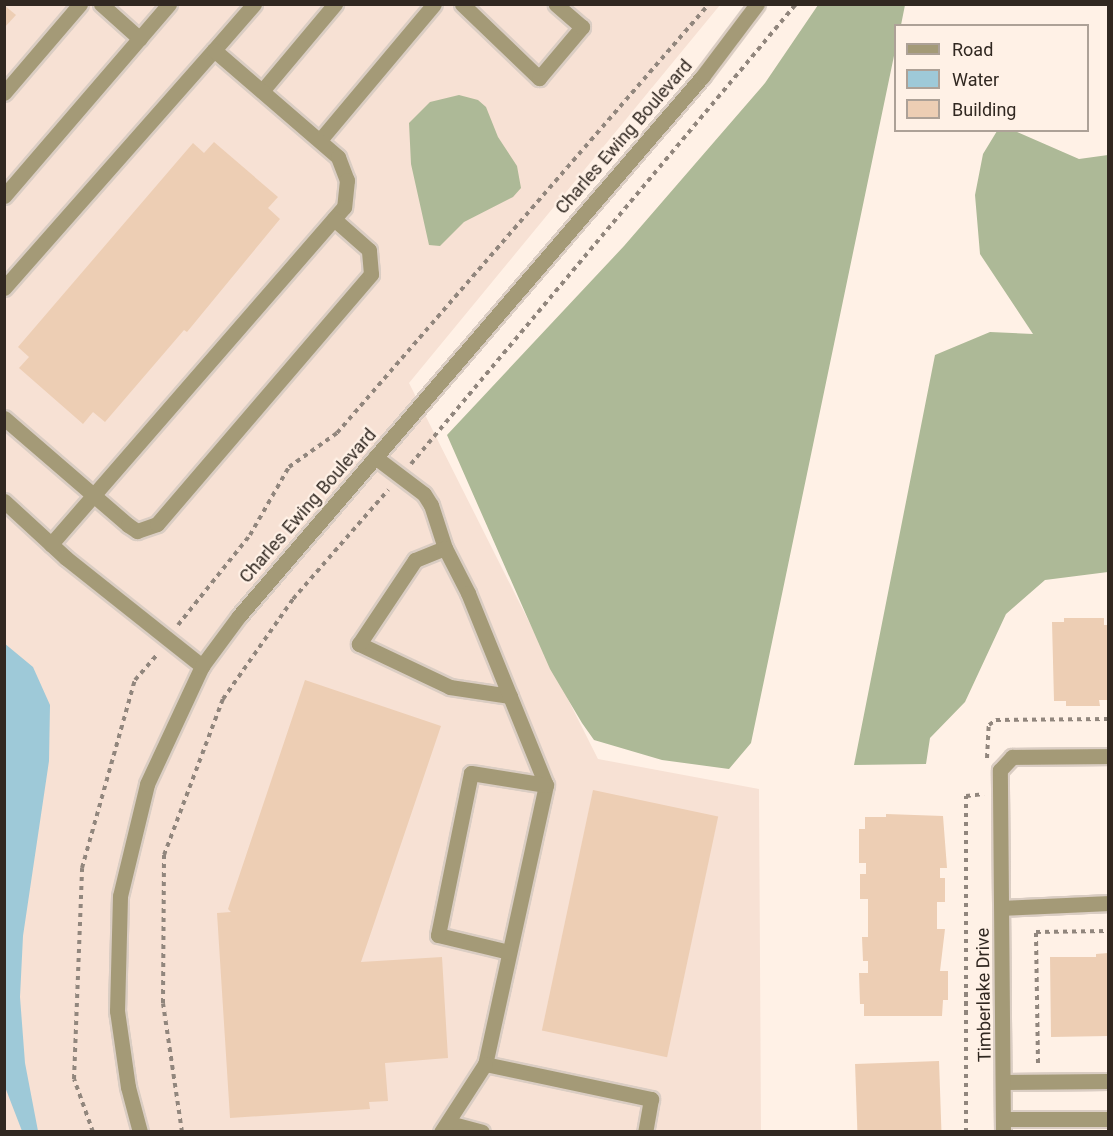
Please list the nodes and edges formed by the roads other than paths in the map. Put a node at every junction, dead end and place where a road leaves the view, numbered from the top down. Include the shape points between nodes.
1 (80, 4) edge
2 (101, 4) edge
3 (169, 4) edge
4 (254, 4) edge
5 (335, 4) edge
6 (434, 4) edge
7 (462, 4) edge
8 (556, 4) edge
9 (757, 4) edge
10 (140, 39) junction
11 (214, 50) junction
12 (262, 91) junction
13 (4, 93) edge
14 (320, 140) junction
15 (4, 196) edge
16 (334, 219) junction
17 (4, 288) edge
18 (4, 418) edge
19 (375, 457) junction
20 (97, 495) junction
21 (4, 501) edge
22 (51, 544) junction
23 (445, 548) junction
24 (202, 666) junction
25 (510, 696) junction
26 (1108, 756) edge
27 (546, 785) junction
28 (1108, 903) edge
29 (1002, 908) junction
30 (509, 952) junction
31 (485, 1064) junction
32 (1108, 1081) edge
33 (1004, 1082) junction
34 (1108, 1119) edge
35 (1003, 1125) edge
36 (445, 1127) edge
37 (140, 1131) edge
38 (482, 1131) edge
39 (645, 1131) edge

1 - 13 street
2 - 10 street
3 - 10 street
4 - 11 street
5 - 12 street
6 - 14 street
7 - 8 street via 539,78 582,27
9 - 19 street, Charles Ewing Boulevard via 702,77
10 - 15 street
11 - 12 street
11 - 17 street
12 - 14 street
14 - 16 street via 338,157 347,180 344,207
16 - 20 street
16 - 20 street via 363,242 373,259 371,274 350,300 157,524 137,531
18 - 20 street
19 - 23 street via 431,505
19 - 24 street, Charles Ewing Boulevard via 239,616
20 - 22 street
21 - 22 street
22 - 24 street
23 - 25 street
23 - 25 street via 416,560 359,644 450,687
24 - 37 street, Charles Ewing Boulevard via 160,747 120,896 117,1011 124,1068
25 - 27 street
26 - 29 street, Timberlake Drive via 1012,757 1000,771
27 - 30 street
27 - 30 street via 471,772 438,935
28 - 29 street, Timberlake Drive
29 - 33 street, Timberlake Drive
30 - 31 street
31 - 36 street
31 - 39 street via 651,1099
32 - 33 street, Timberlake Drive
33 - 35 street, Timberlake Drive
34 - 35 street, Timberlake Drive
36 - 38 street

